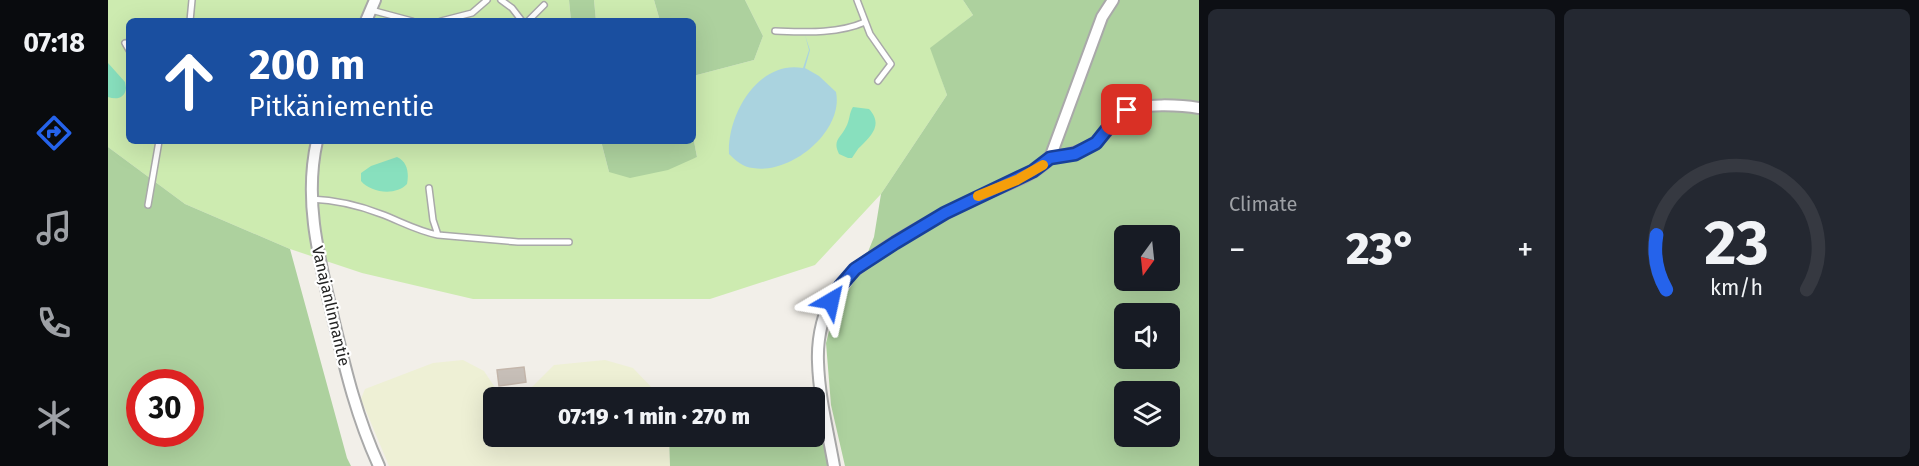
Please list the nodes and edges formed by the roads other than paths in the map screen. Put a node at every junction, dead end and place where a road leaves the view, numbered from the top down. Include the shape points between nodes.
1 (192, 0) edge
2 (487, 0) edge
3 (501, 0) edge
4 (857, 0) edge
5 (1113, 0) edge
6 (373, 5) edge
7 (544, 5) dead end
8 (190, 18) edge
9 (405, 18) edge
10 (453, 18) edge
11 (520, 18) edge
12 (531, 18) edge
13 (865, 22) junction
14 (776, 31) dead end
15 (878, 81) dead end
16 (1199, 108) edge
17 (158, 144) edge
18 (317, 144) edge
19 (1050, 158) junction
20 (429, 188) dead end
21 (311, 199) junction
22 (148, 205) dead end
23 (438, 235) junction
24 (569, 242) dead end
25 (379, 466) edge
26 (834, 466) edge

1 - 8 lane
2 - 10 lane via 472,13
3 - 11 lane
4 - 13 lane
5 - 19 street via 1102,17
6 - 9 lane
7 - 12 lane
13 - 14 lane via 852,28
13 - 15 lane via 891,64
16 - 19 street via 1144,106 1127,110 1096,143 1075,154
17 - 22 lane
18 - 21 street, Vanajanlinnantie
19 - 26 street via 1033,171 945,213 895,243 855,269 837,290 826,312 818,361
20 - 23 lane
21 - 23 lane via 335,200
21 - 25 street, Vanajanlinnantie via 321,268 352,396
23 - 24 lane

